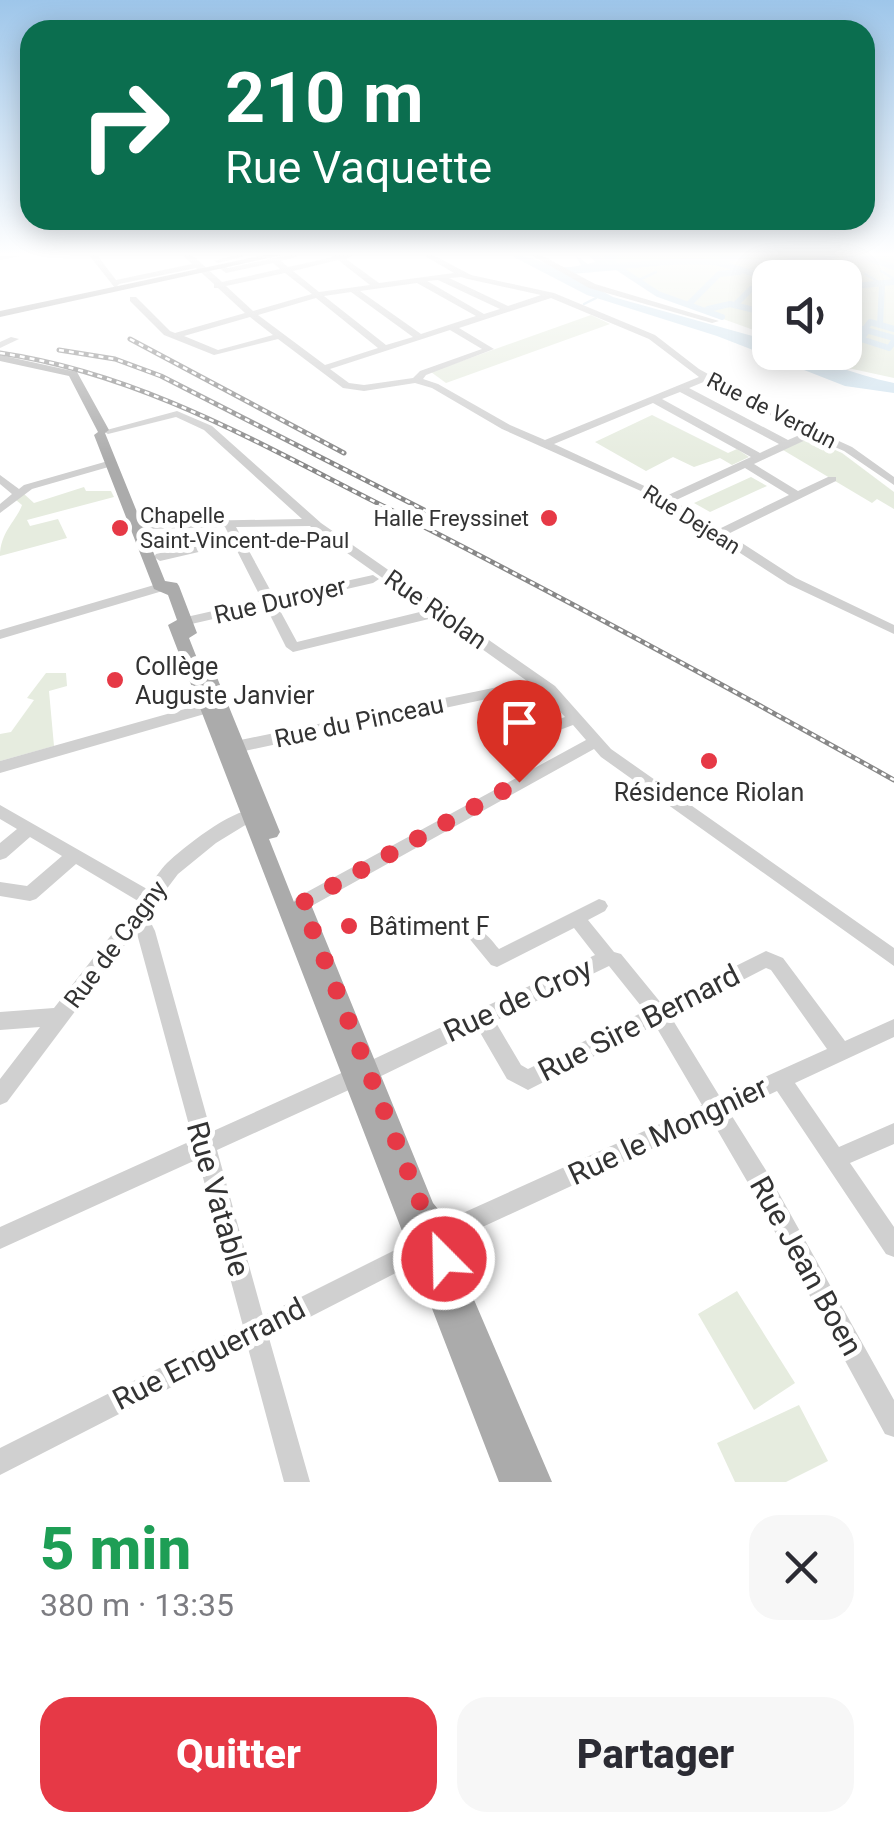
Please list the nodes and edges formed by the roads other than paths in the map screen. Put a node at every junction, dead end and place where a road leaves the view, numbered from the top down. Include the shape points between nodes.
1 (159, 324) edge
2 (214, 324) edge
3 (264, 324) edge
4 (353, 324) edge
5 (401, 324) edge
6 (460, 324) edge
7 (621, 324) edge
8 (451, 327) junction
9 (406, 328) junction
10 (175, 336) junction
11 (279, 336) junction
12 (371, 338) junction
13 (418, 338) junction
14 (14, 339) dead end
15 (0, 345) edge
16 (386, 349) junction
17 (0, 358) edge
18 (322, 369) junction
19 (708, 377) junction
20 (416, 380) junction
21 (682, 388) junction
22 (654, 400) junction
23 (104, 433) junction
24 (812, 433) junction
25 (545, 444) junction
26 (787, 444) junction
27 (760, 457) junction
28 (612, 458) dead end
29 (113, 463) junction
30 (747, 464) junction
31 (596, 467) junction
32 (0, 478) edge
33 (832, 479) dead end
34 (894, 482) edge
35 (17, 493) junction
36 (798, 496) junction
37 (666, 500) junction
38 (0, 510) edge
39 (312, 522) junction
40 (146, 524) junction
41 (229, 524) junction
42 (719, 534) junction
43 (199, 548) dead end
44 (160, 557) junction
45 (374, 578) dead end
46 (166, 588) junction
47 (270, 602) junction
48 (440, 612) junction
49 (181, 622) junction
50 (894, 630) edge
51 (0, 635) edge
52 (540, 682) junction
53 (214, 706) junction
54 (575, 719) junction
55 (595, 742) junction
56 (499, 747) dead end
57 (231, 748) junction
58 (0, 768) edge
59 (0, 811) edge
60 (250, 814) junction
61 (28, 828) junction
62 (0, 854) edge
63 (75, 855) junction
64 (0, 889) edge
65 (296, 905) junction
66 (599, 906) dead end
67 (144, 908) junction
68 (577, 918) junction
69 (477, 937) dead end
70 (608, 958) junction
71 (894, 958) edge
72 (658, 1013) junction
73 (59, 1017) junction
74 (482, 1018) junction
75 (0, 1022) edge
76 (894, 1028) edge
77 (841, 1052) junction
78 (362, 1074) junction
79 (780, 1080) junction
80 (0, 1096) edge
81 (715, 1108) junction
82 (894, 1133) edge
83 (203, 1146) junction
84 (835, 1160) junction
85 (0, 1238) edge
86 (430, 1241) junction
87 (894, 1246) edge
88 (255, 1332) junction
89 (894, 1425) edge
90 (0, 1462) edge
91 (298, 1482) edge
92 (514, 1482) edge
93 (538, 1482) edge

1 - 10 street
2 - 10 street
3 - 11 street
4 - 12 street
5 - 9 street
6 - 8 street
7 - 19 street, Rue de Verdun via 652,337
8 - 13 street
8 - 20 street via 488,349
9 - 12 street
9 - 13 street
10 - 11 street via 217,353
11 - 18 street
12 - 16 street
13 - 16 street
14 - 15 street
16 - 18 street
17 - 23 main road via 72,374
18 - 20 street via 357,389
19 - 21 street
19 - 24 street, Rue de Verdun
20 - 25 street, Rue Dejean
21 - 22 street
21 - 26 street
22 - 25 street
22 - 27 street
23 - 29 main road
23 - 39 street, Rue Riolan via 184,415 212,431
24 - 26 street
24 - 34 street, Rue de Verdun via 858,454
25 - 31 street, Rue Dejean
26 - 27 street
27 - 30 street
28 - 31 street
29 - 35 street
29 - 40 main road
29 - 46 main road
30 - 36 street
30 - 37 street
31 - 37 street, Rue Dejean
32 - 35 street
33 - 36 street
35 - 38 street
36 - 42 street
37 - 42 street, Rue Dejean
39 - 41 street
39 - 48 street, Rue Riolan
40 - 41 street
40 - 44 main road
41 - 47 street
42 - 50 street, Rue Dejean via 792,581
43 - 44 street
44 - 46 main road
45 - 47 street, Rue Duroyer
46 - 49 main road
46 - 51 street
47 - 48 street via 293,647
47 - 49 street, Rue Duroyer
48 - 52 street, Rue Riolan
49 - 53 main road
52 - 54 street, Rue Riolan
52 - 57 street, Rue du Pinceau
53 - 57 main road
53 - 58 street
54 - 55 street, Rue Riolan
54 - 56 street
55 - 65 street
55 - 71 street, Rue Riolan
57 - 60 main road
57 - 65 main road
59 - 61 street
60 - 65 main road
60 - 67 street, Rue de Cagny via 172,869
61 - 62 street
61 - 63 street
63 - 64 street via 30,894
63 - 67 street
65 - 78 main road
66 - 68 street
67 - 73 street, Rue de Cagny
67 - 83 street, Rue Vatable
68 - 69 street via 496,958
68 - 70 street
70 - 72 street, Rue de Croy via 622,965
70 - 74 street, Rue de Croy
72 - 74 street, Rue Sire Bernard via 528,1080 514,1072
72 - 77 street, Rue Sire Bernard via 766,959 777,964
72 - 81 street, Rue de Croy
73 - 75 street
73 - 80 street, Rue de Cagny
74 - 78 street, Rue de Croy
76 - 77 street, Rue le Mongnier
77 - 79 street, Rue le Mongnier
78 - 83 street, Rue de Croy
78 - 86 main road
79 - 81 street, Rue le Mongnier
79 - 84 street
81 - 86 street, Rue le Mongnier
81 - 89 street, Rue Jean Boen
82 - 84 street
83 - 85 street, Rue de Croy
83 - 88 street, Rue Vatable
84 - 87 street
86 - 88 street, Rue Enguerrand
86 - 92 main road
86 - 93 main road
88 - 90 street, Rue Enguerrand
88 - 91 street, Rue Vatable

